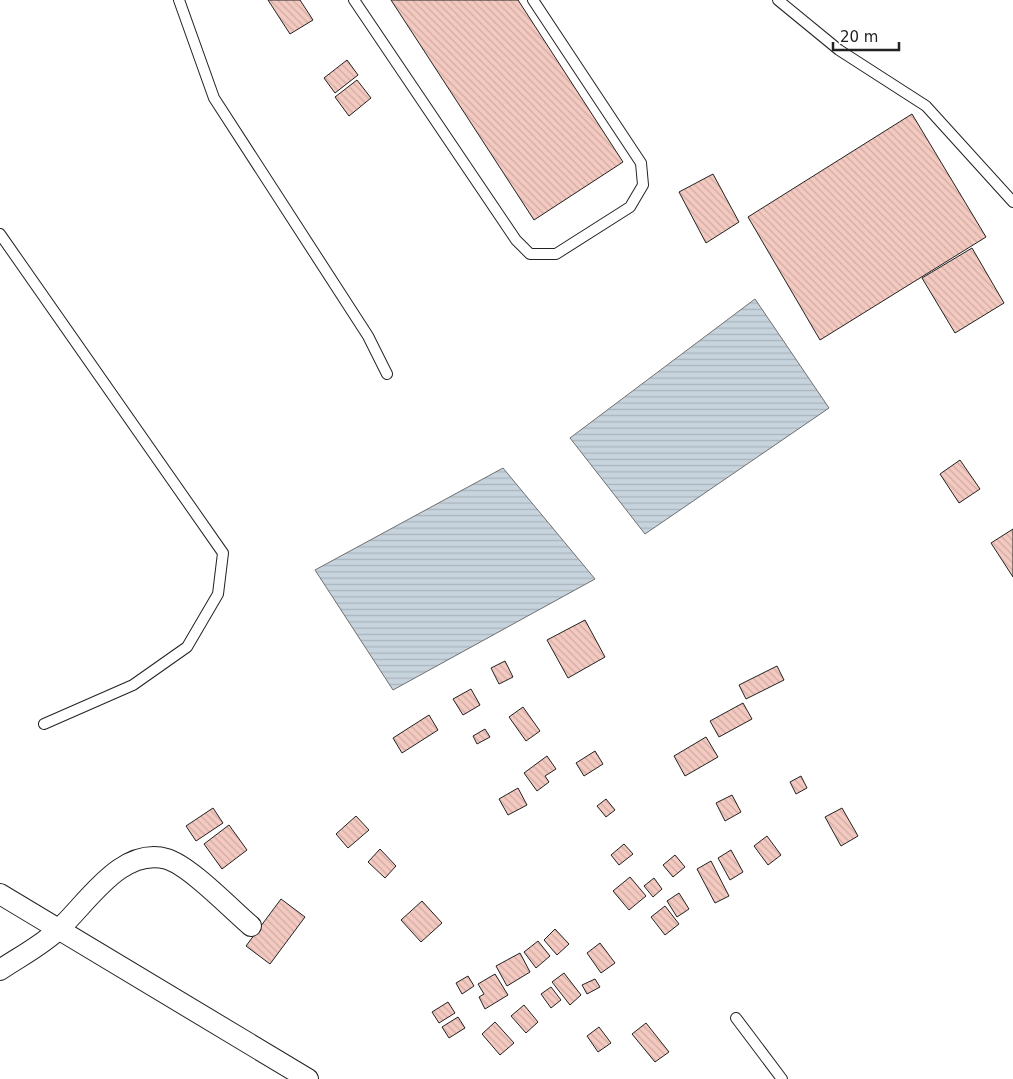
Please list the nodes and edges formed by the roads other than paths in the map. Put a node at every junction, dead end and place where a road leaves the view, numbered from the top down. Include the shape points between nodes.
1 (179, 0) edge
2 (354, 0) edge
3 (533, 0) edge
4 (778, 0) edge
5 (1013, 202) edge
6 (0, 234) edge
7 (386, 374) dead end
8 (44, 724) dead end
9 (0, 894) edge
10 (251, 926) dead end
11 (59, 930) junction
12 (0, 970) edge
13 (736, 1018) dead end
14 (308, 1079) edge
15 (782, 1079) edge

1 - 7 lane via 214,98 368,336
2 - 3 lane via 516,240 530,254 556,254 630,207 643,185 641,162
4 - 5 lane via 839,50 926,106
6 - 8 lane via 222,553 218,594 187,647 134,685
9 - 11 street
10 - 11 street via 168,859 146,857 116,870
11 - 12 street
11 - 14 street
13 - 15 lane

